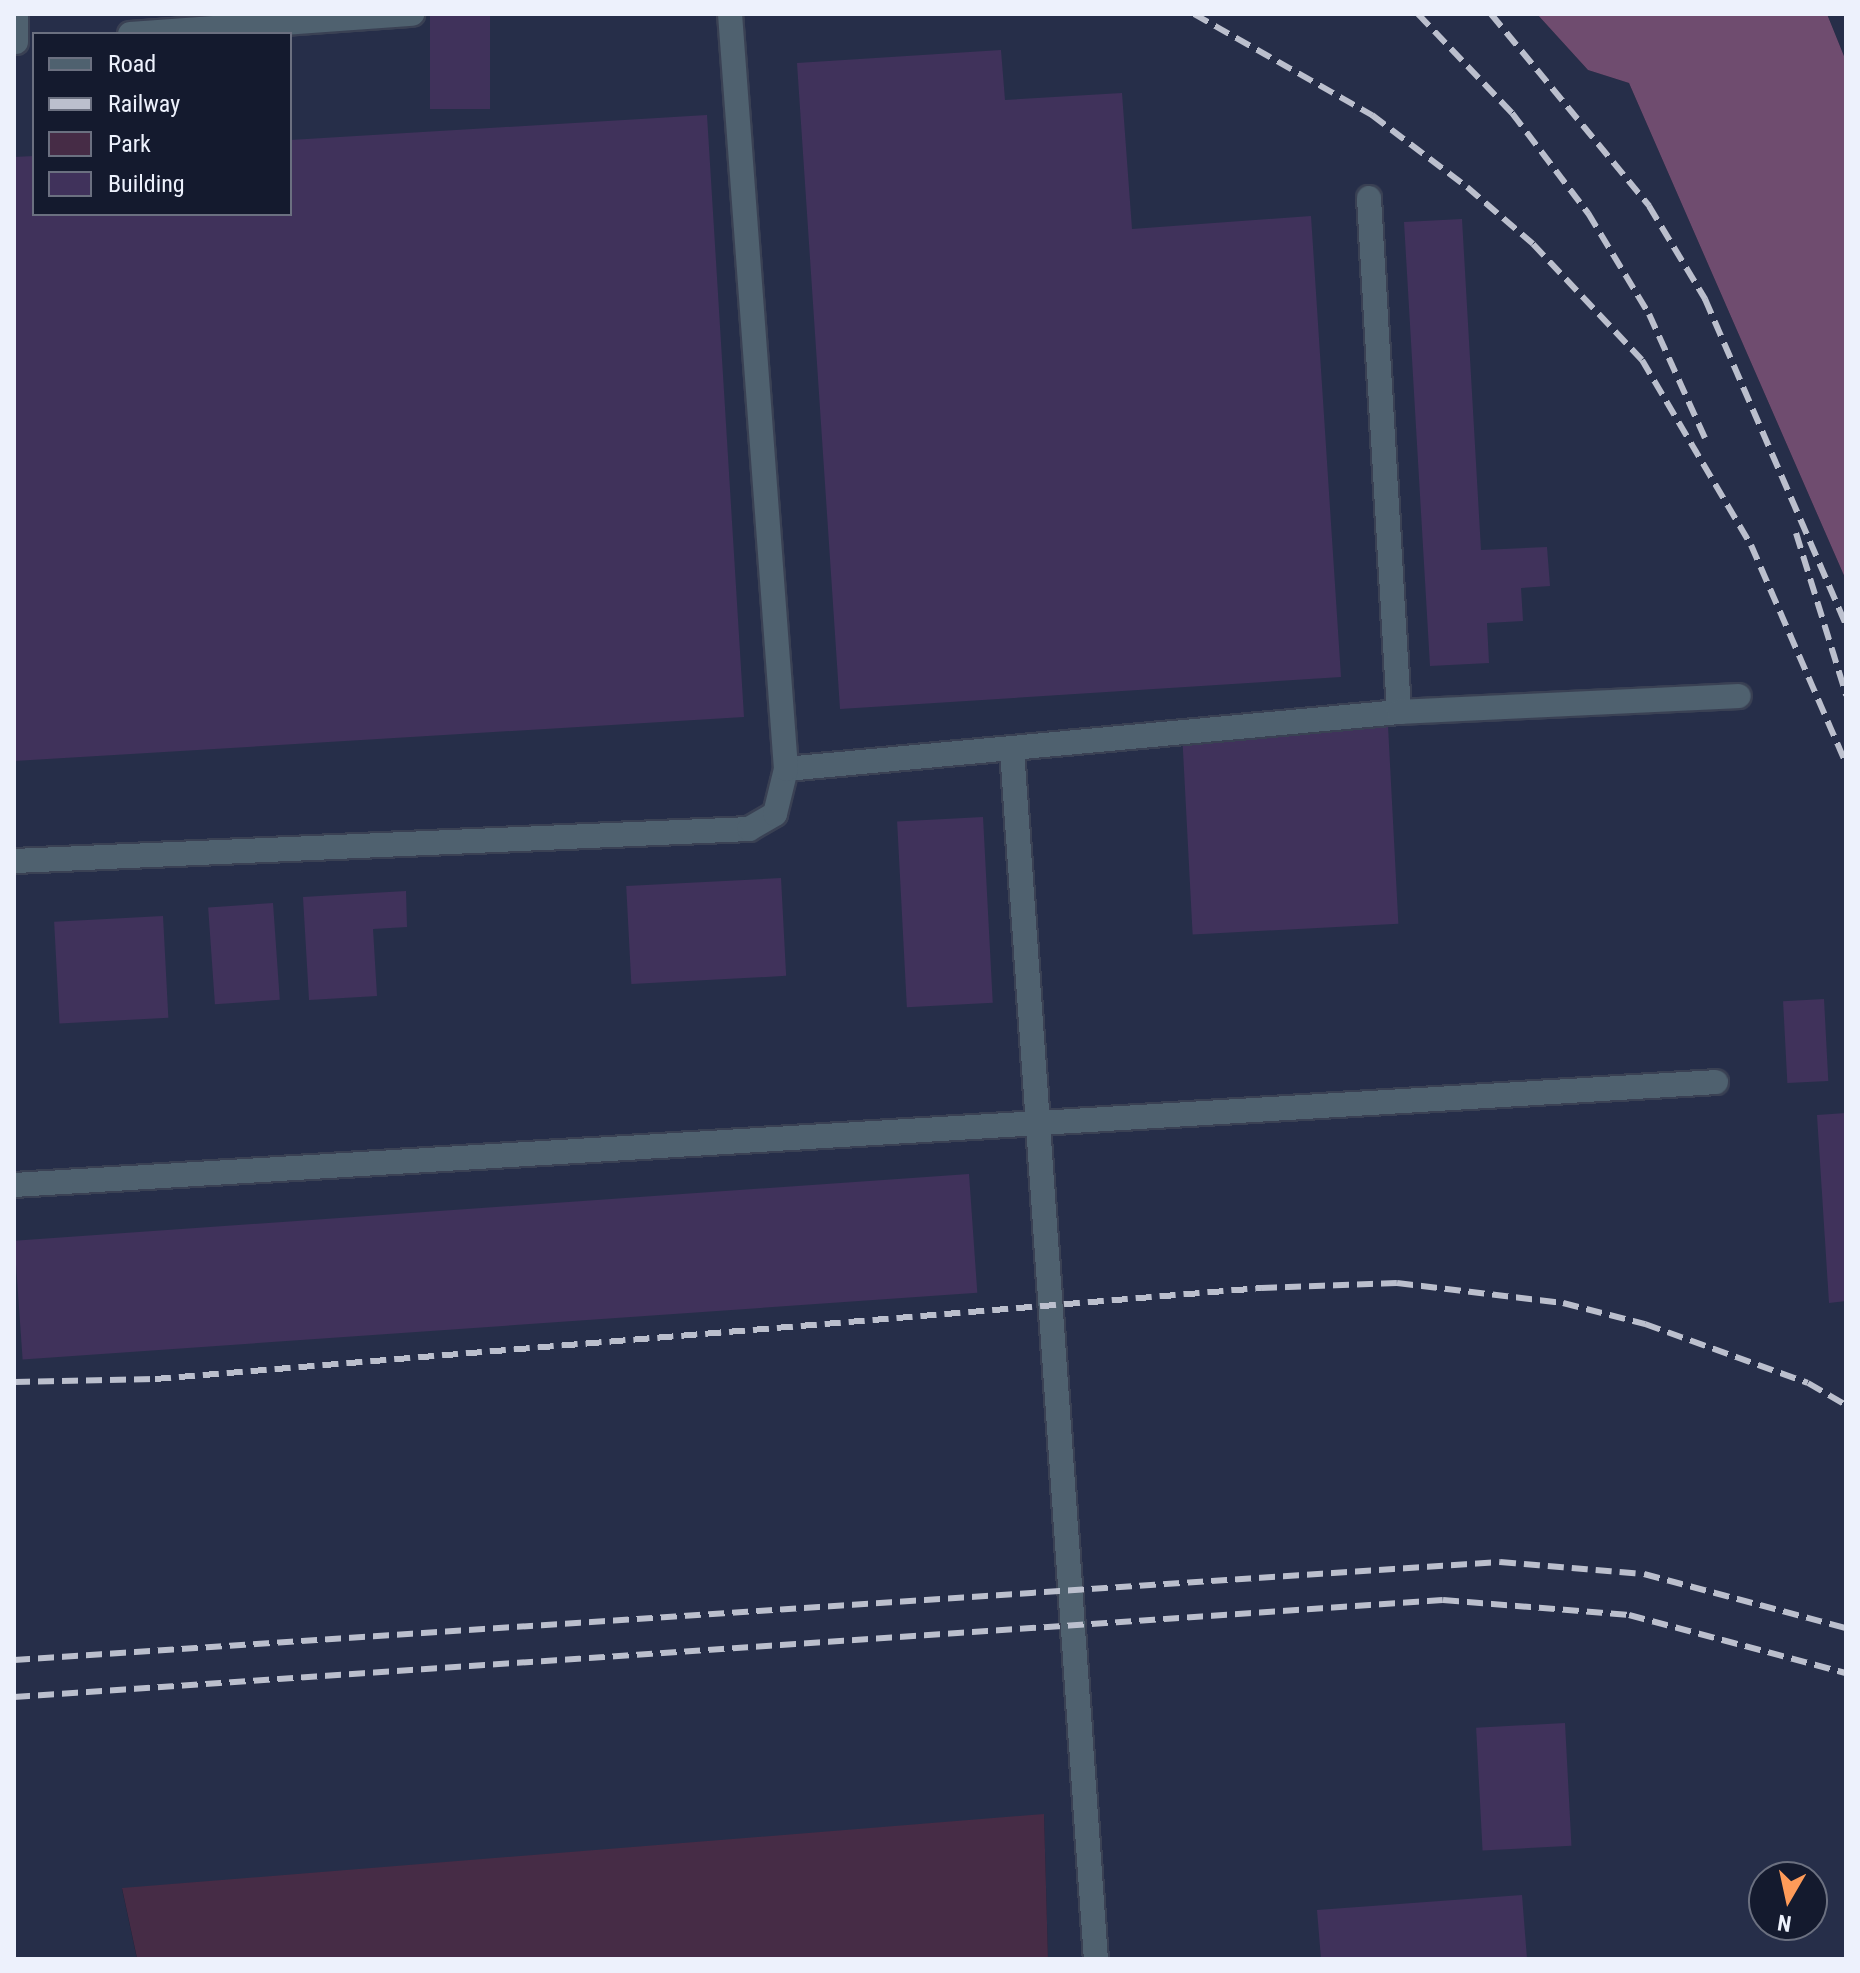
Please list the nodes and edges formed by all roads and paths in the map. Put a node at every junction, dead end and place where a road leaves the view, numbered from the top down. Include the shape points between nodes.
1 (16, 14) edge
2 (412, 14) edge
3 (730, 14) edge
4 (194, 32) edge
5 (21, 41) edge
6 (1369, 198) dead end
7 (1739, 696) dead end
8 (1399, 712) junction
9 (1012, 750) junction
10 (786, 769) junction
11 (14, 861) edge
12 (1716, 1082) dead end
13 (1038, 1123) junction
14 (14, 1185) edge
15 (1096, 1959) edge

1 - 5 lane
2 - 4 lane
3 - 10 lane
6 - 8 lane
7 - 8 lane
8 - 9 lane
9 - 10 lane
9 - 13 lane
10 - 11 lane via 775,814 749,829
12 - 13 lane
13 - 14 lane
13 - 15 lane

